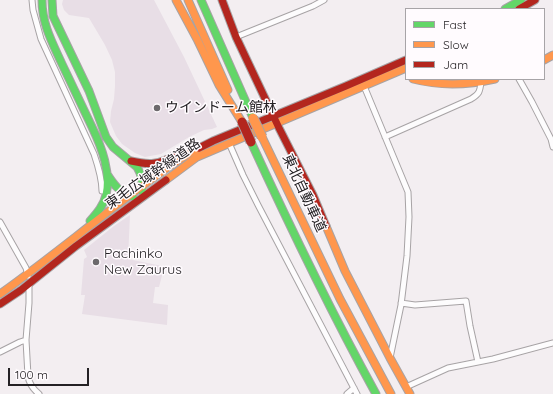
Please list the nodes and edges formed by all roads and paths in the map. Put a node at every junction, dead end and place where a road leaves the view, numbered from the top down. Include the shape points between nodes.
1 (32, 0) edge
2 (42, 0) edge
3 (52, 0) edge
4 (176, 0) edge
5 (188, 0) edge
6 (201, 0) edge
7 (222, 0) edge
8 (324, 0) edge
9 (521, 0) edge
10 (535, 0) edge
11 (507, 8) edge
12 (521, 8) edge
13 (236, 37) junction
14 (404, 66) edge
15 (417, 80) edge
16 (490, 80) edge
17 (520, 80) edge
18 (481, 82) junction
19 (364, 86) junction
20 (274, 119) junction
21 (242, 122) junction
22 (385, 137) junction
23 (213, 141) junction
24 (229, 143) junction
25 (553, 146) edge
26 (132, 161) junction
27 (107, 174) junction
28 (142, 186) junction
29 (102, 191) dead end
30 (129, 196) junction
31 (140, 198) junction
32 (0, 222) edge
33 (72, 240) junction
34 (29, 278) junction
35 (0, 294) edge
36 (401, 303) junction
37 (0, 304) edge
38 (26, 340) junction
39 (553, 344) edge
40 (0, 352) edge
41 (390, 358) junction
42 (478, 362) junction
43 (354, 388) junction
44 (408, 390) edge
45 (39, 394) edge
46 (347, 394) edge
47 (357, 394) edge
48 (376, 394) edge
49 (391, 394) edge

1 - 29 street via 41,39 94,154
2 - 27 main road via 45,26 96,136 104,156
3 - 26 main road via 53,16 88,90 105,135 113,147
4 - 21 main road via 219,84
5 - 21 main road, 東北自動車道
6 - 49 main road, 東北自動車道, bridge via 303,225
7 - 13 main road
8 - 13 street
9 - 11 main road
10 - 12 main road
13 - 20 main road
14 - 19 main road, 東毛広域幹線道路
14 - 20 main road, 東毛広域幹線道路
15 - 18 main road via 442,83
16 - 18 main road
17 - 25 street
18 - 22 street via 480,90 471,99
19 - 20 main road, 東毛広域幹線道路
19 - 22 street
20 - 23 main road, 東毛広域幹線道路
20 - 24 main road, 東毛広域幹線道路
20 - 41 main road via 313,195 345,271
21 - 48 main road, 東北自動車道, bridge via 313,274
22 - 36 street via 408,192 407,256
23 - 26 main road via 200,141 156,164
23 - 28 main road, 東毛広域幹線道路 via 187,154
24 - 31 main road, 東毛広域幹線道路 via 197,157
24 - 43 street via 258,205
26 - 28 main road via 140,173
27 - 30 main road via 116,188
27 - 33 main road via 106,195 101,206
28 - 30 main road, 東毛広域幹線道路
28 - 31 main road
30 - 31 main road
30 - 33 main road, 東毛広域幹線道路
31 - 34 main road, 東毛広域幹線道路
32 - 34 street
33 - 34 main road, 東毛広域幹線道路
34 - 35 main road, 東毛広域幹線道路
34 - 37 main road, 東毛広域幹線道路 via 21,290
34 - 38 street
36 - 41 street
36 - 42 street via 415,305 466,301
38 - 40 street
38 - 45 street via 28,380
39 - 42 street
41 - 44 main road
42 - 44 street via 448,368
43 - 46 street
43 - 47 street

